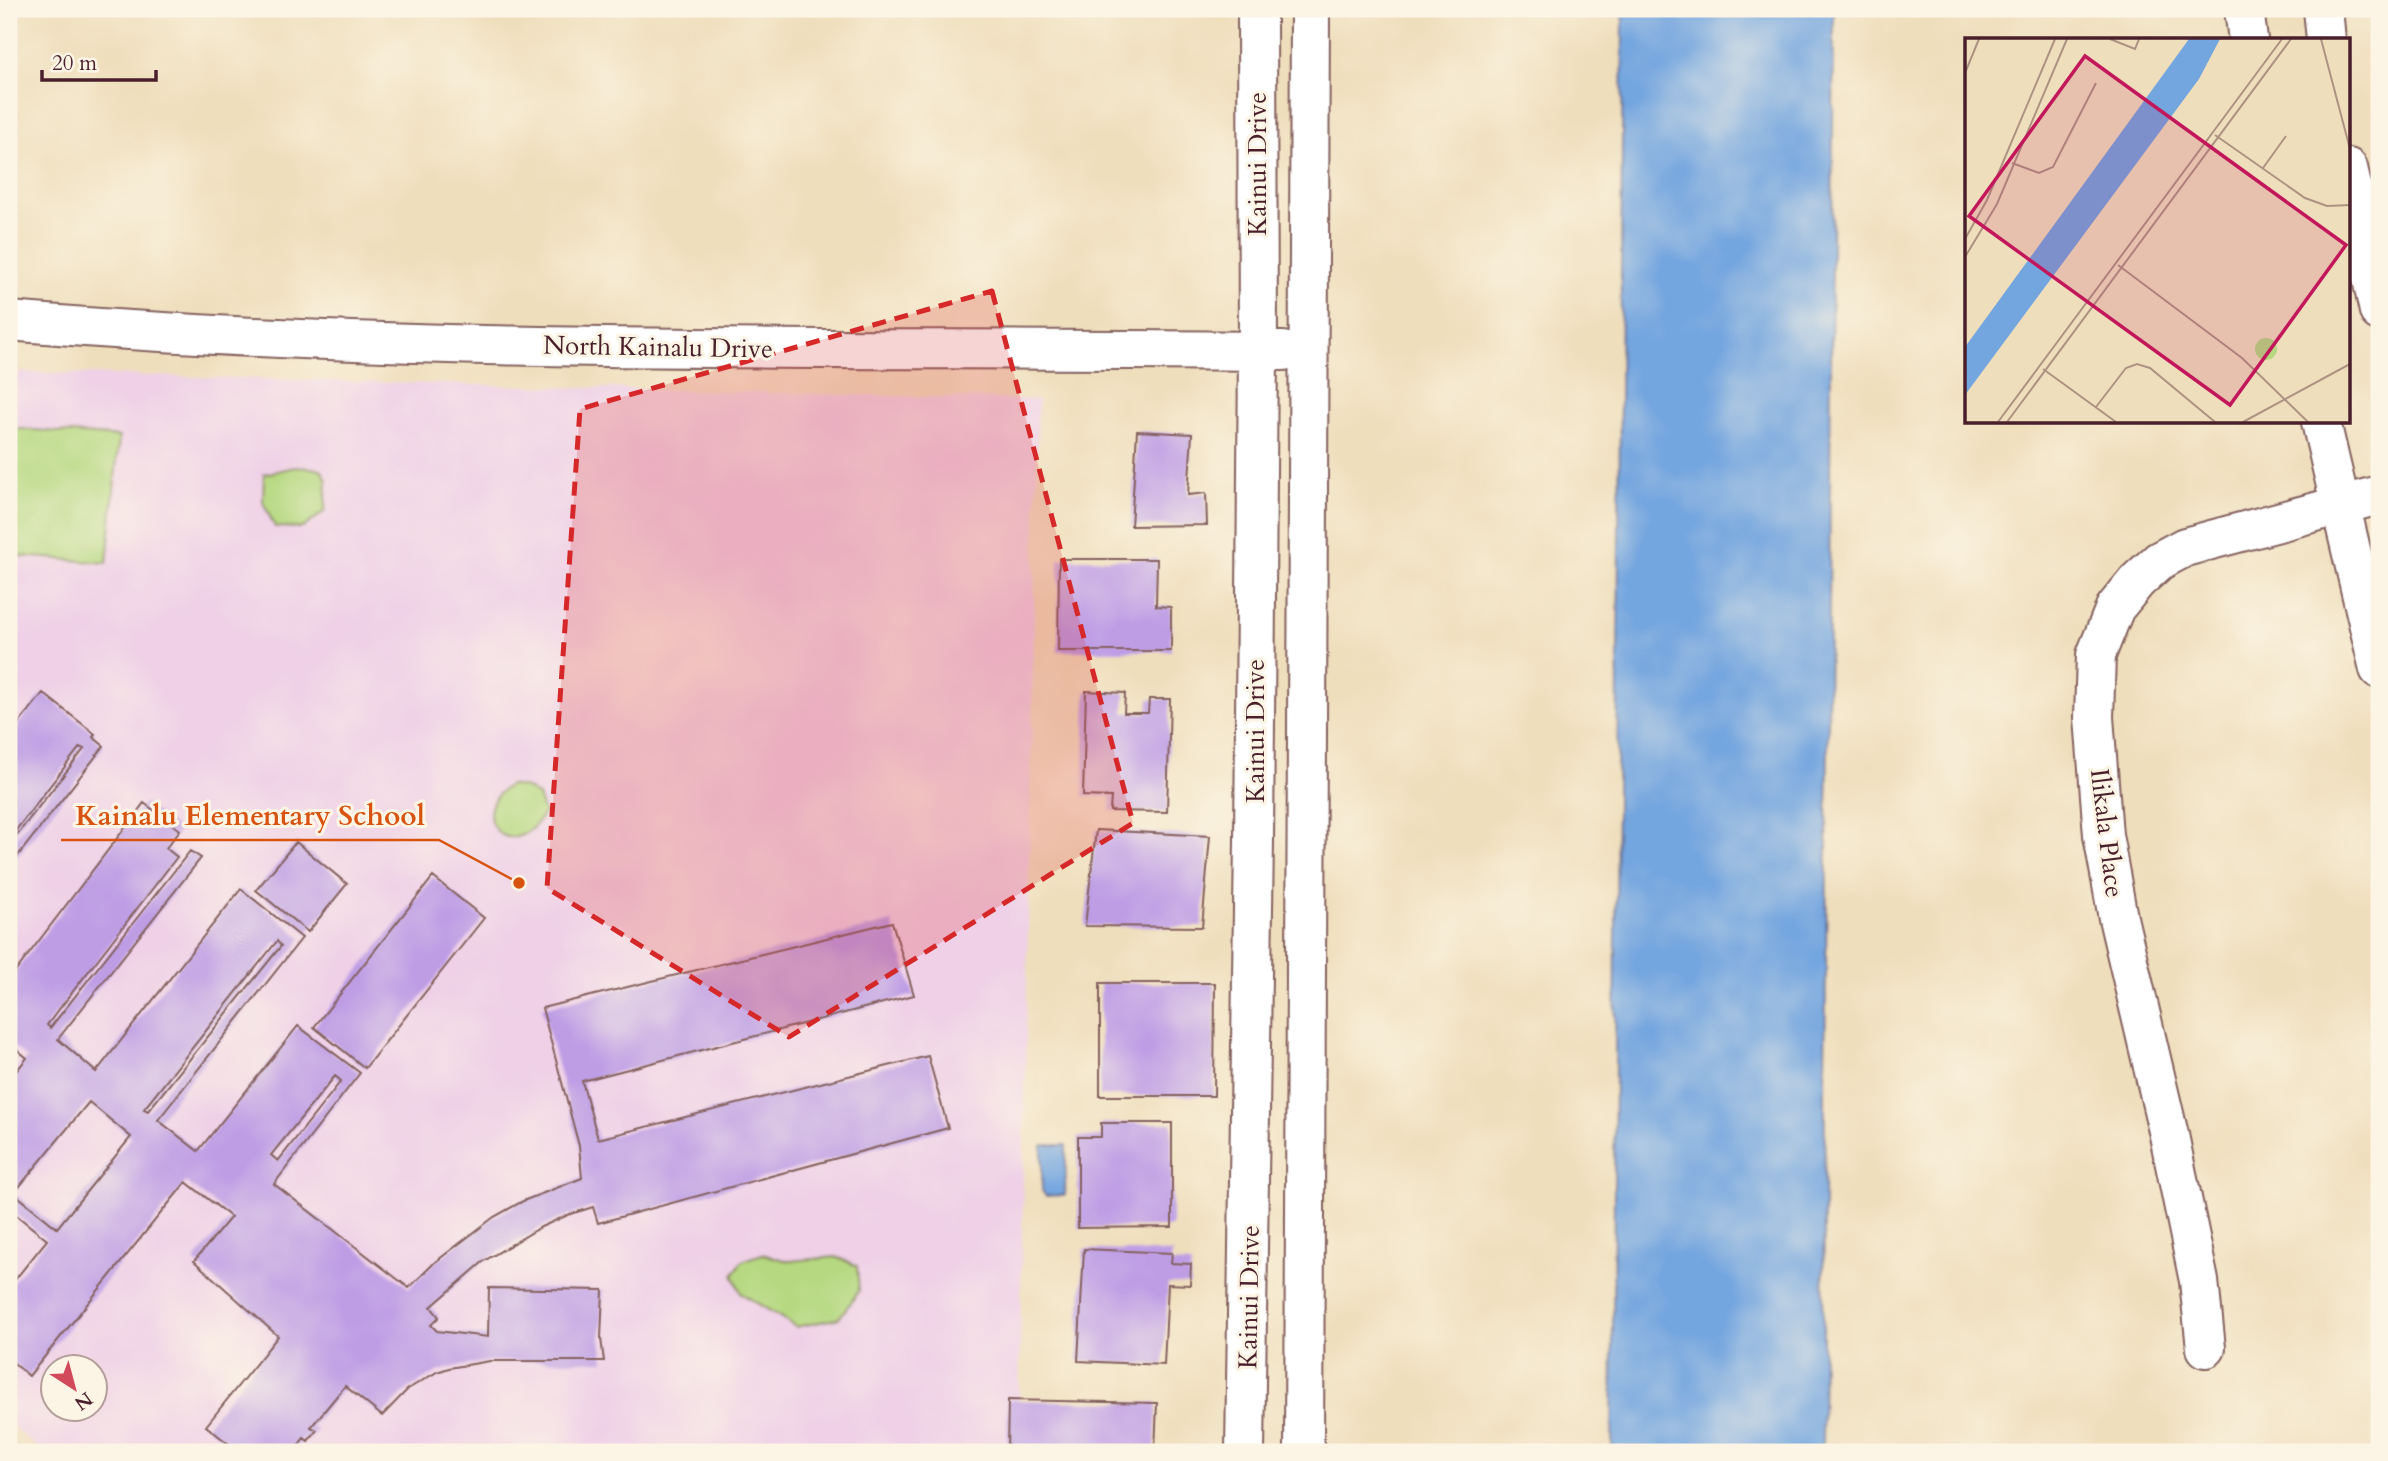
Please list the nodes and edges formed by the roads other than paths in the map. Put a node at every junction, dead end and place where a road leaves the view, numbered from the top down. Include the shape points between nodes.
1 (1257, 9) edge
2 (1310, 9) edge
3 (2244, 9) edge
4 (2323, 9) edge
5 (2248, 38) edge
6 (2326, 38) edge
7 (2350, 177) edge
8 (2379, 311) edge
9 (9, 321) edge
10 (1258, 351) junction
11 (1308, 351) junction
12 (2321, 424) edge
13 (2379, 495) edge
14 (2340, 506) junction
15 (2379, 669) edge
16 (2206, 1348) dead end
17 (1245, 1452) edge
18 (1304, 1452) edge

1 - 10 street, Kainui Drive
2 - 11 street, Kainui Drive
3 - 5 street
4 - 6 street
7 - 8 street
9 - 10 street, North Kainalu Drive via 407,344
10 - 11 street, North Kainalu Drive
10 - 17 street, Kainui Drive
11 - 18 street, Kainui Drive
12 - 14 street
13 - 14 street, Ilikala Place
14 - 15 street
14 - 16 street, Ilikala Place via 2185,547 2159,561 2115,608 2096,655 2094,717 2103,835 2199,1282

